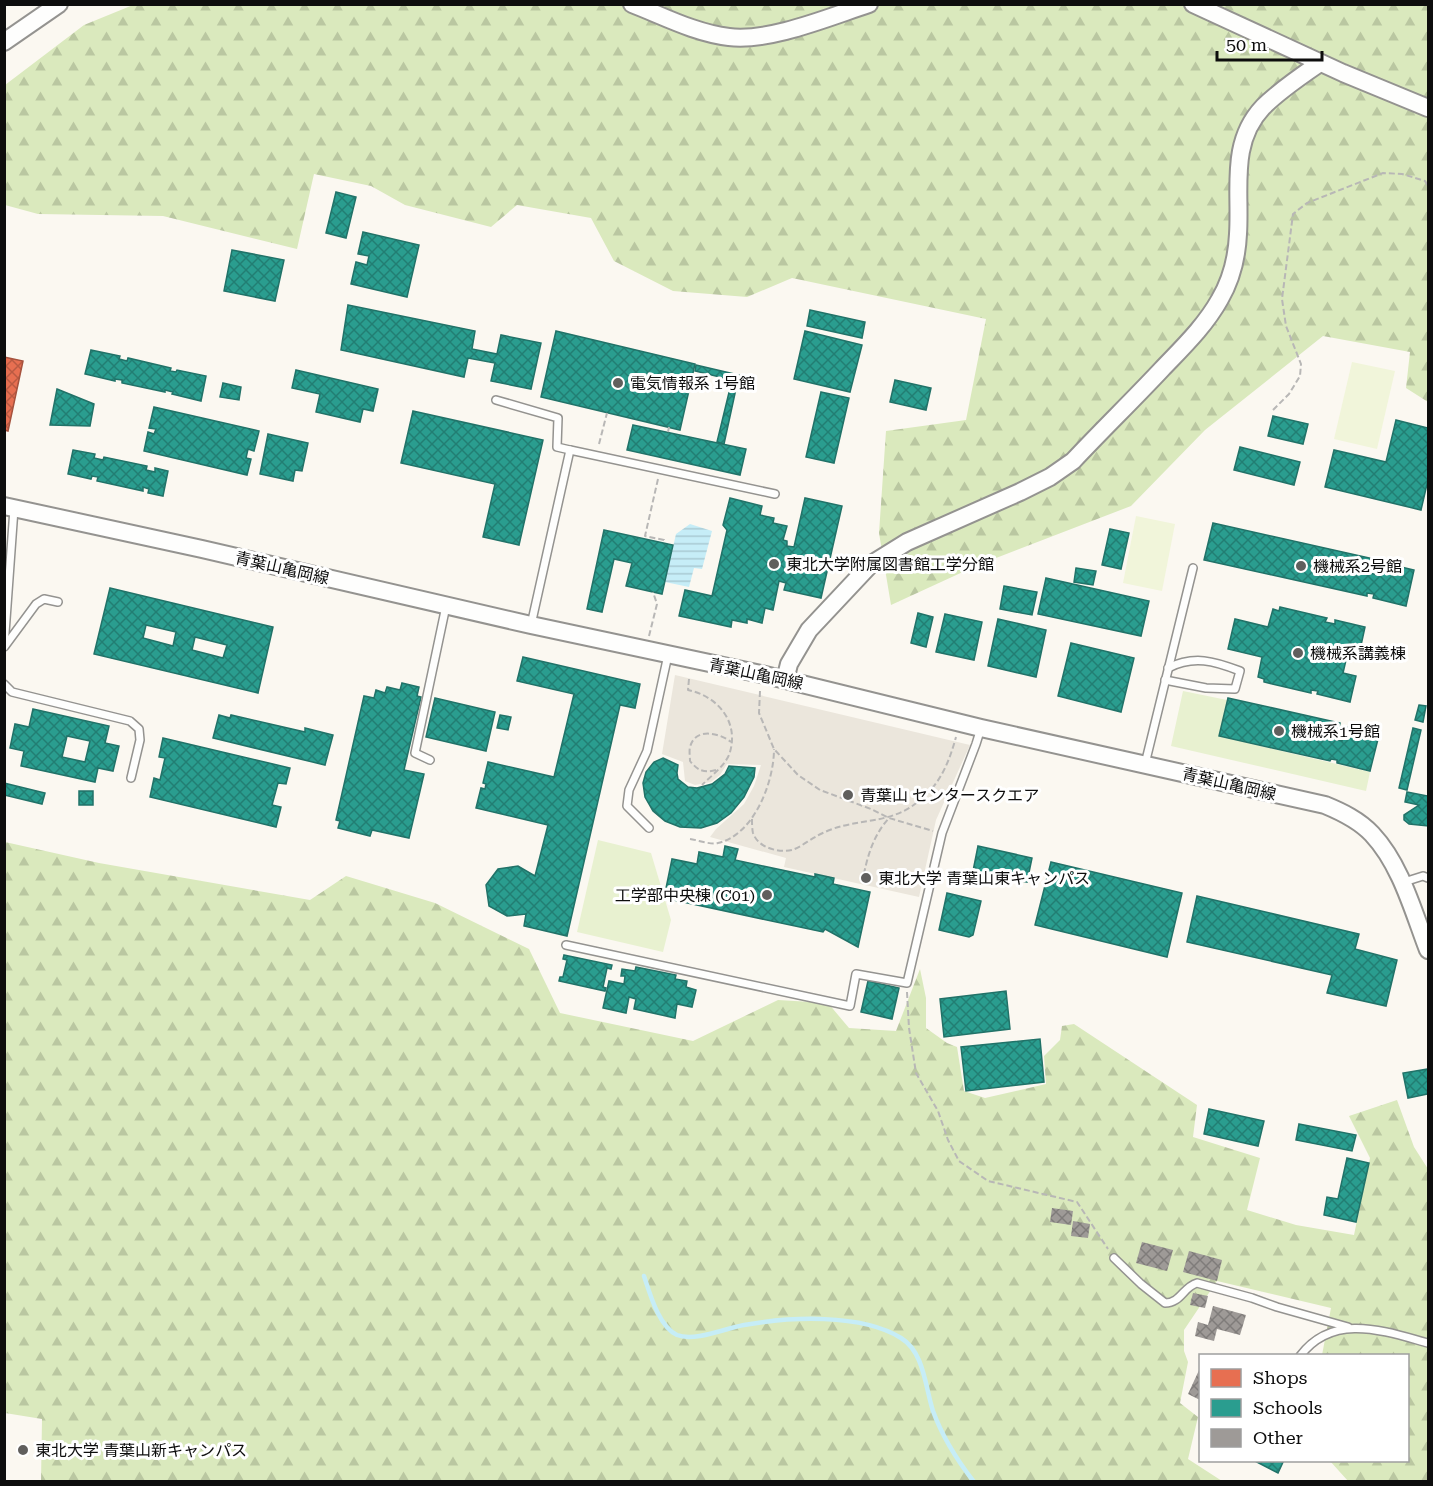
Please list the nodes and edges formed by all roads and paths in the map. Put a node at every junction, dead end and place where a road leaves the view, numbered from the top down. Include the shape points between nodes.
1 (59, 4) edge
2 (632, 4) edge
3 (869, 4) edge
4 (1193, 4) edge
5 (4, 42) edge
6 (1320, 63) junction
7 (1428, 108) edge
8 (1428, 186) edge
9 (496, 400) dead end
10 (1273, 410) dead end
11 (607, 413) dead end
12 (669, 427) dead end
13 (668, 432) dead end
14 (570, 450) junction
15 (596, 456) junction
16 (660, 470) junction
17 (775, 494) dead end
18 (9, 508) edge
19 (664, 543) dead end
20 (1193, 568) dead end
21 (653, 592) dead end
22 (58, 602) dead end
23 (446, 606) junction
24 (531, 625) junction
25 (4, 647) edge
26 (646, 650) junction
27 (668, 655) junction
28 (1168, 668) junction
29 (689, 679) dead end
30 (785, 680) junction
31 (1165, 680) junction
32 (4, 684) edge
33 (760, 691) dead end
34 (981, 728) junction
35 (956, 738) dead end
36 (731, 742) junction
37 (774, 749) junction
38 (430, 760) dead end
39 (1145, 764) junction
40 (716, 770) junction
41 (131, 778) dead end
42 (702, 785) dead end
43 (889, 818) junction
44 (752, 819) junction
45 (649, 828) dead end
46 (936, 831) dead end
47 (690, 839) dead end
48 (1428, 878) edge
49 (862, 883) dead end
50 (1401, 883) junction
51 (566, 945) dead end
52 (1428, 950) edge
53 (907, 983) junction
54 (1114, 1257) joint
55 (1348, 1327) junction
56 (1428, 1343) edge
57 (1301, 1354) edge

1 - 5 street
2 - 3 street via 706,33 749,38
4 - 6 street
6 - 7 street
6 - 30 street via 1262,108 1248,129 1238,170 1234,261 1221,297 1204,325 1073,461 1050,477 908,542 870,565 809,630 789,664
8 - 10 path via 1425,181 1402,174 1383,174 1307,203 1293,214 1282,299 1286,326 1301,364 1300,376
9 - 14 lane via 558,418 557,447
11 - 15 path
12 - 13 path
14 - 15 lane
14 - 24 lane
15 - 16 lane
16 - 17 lane
16 - 19 path via 645,536
18 - 23 street, 青葉山亀岡線
18 - 25 lane
20 - 28 lane
21 - 26 path via 657,604
22 - 25 lane via 44,599 36,604
23 - 24 street, 青葉山亀岡線
23 - 38 lane via 415,753
24 - 26 street, 青葉山亀岡線
26 - 27 street, 青葉山亀岡線
27 - 30 street, 青葉山亀岡線
27 - 45 lane via 647,751 629,790 627,806
28 - 31 lane
28 - 31 lane via 1183,660 1214,662 1240,671 1235,689
29 - 36 path via 688,690 699,692 723,710 730,723
30 - 34 street, 青葉山亀岡線
31 - 39 lane
32 - 41 lane via 12,692 130,721 139,729 140,740
33 - 37 path via 759,713
34 - 39 street, 青葉山亀岡線
34 - 53 lane via 942,833
35 - 43 path via 947,765 930,792
36 - 40 path via 730,754
36 - 40 path via 722,734 707,733 693,740 690,761 699,770
37 - 43 path via 798,775 820,790
37 - 44 path via 774,764
39 - 50 street, 青葉山亀岡線 via 1325,805 1348,815 1371,832 1389,855
40 - 42 path
43 - 44 path via 842,826 793,849 780,850 764,847 753,834
43 - 46 path
43 - 49 path via 877,832
44 - 47 path via 738,835 716,844
48 - 50 lane
50 - 52 street, 青葉山亀岡線
51 - 53 lane via 850,1006 856,974
53 - 54 path via 916,1073 938,1111 959,1161 988,1181 1077,1202
54 - 55 lane via 1165,1303 1178,1300 1190,1285 1197,1283
55 - 56 lane
55 - 57 lane via 1326,1333

